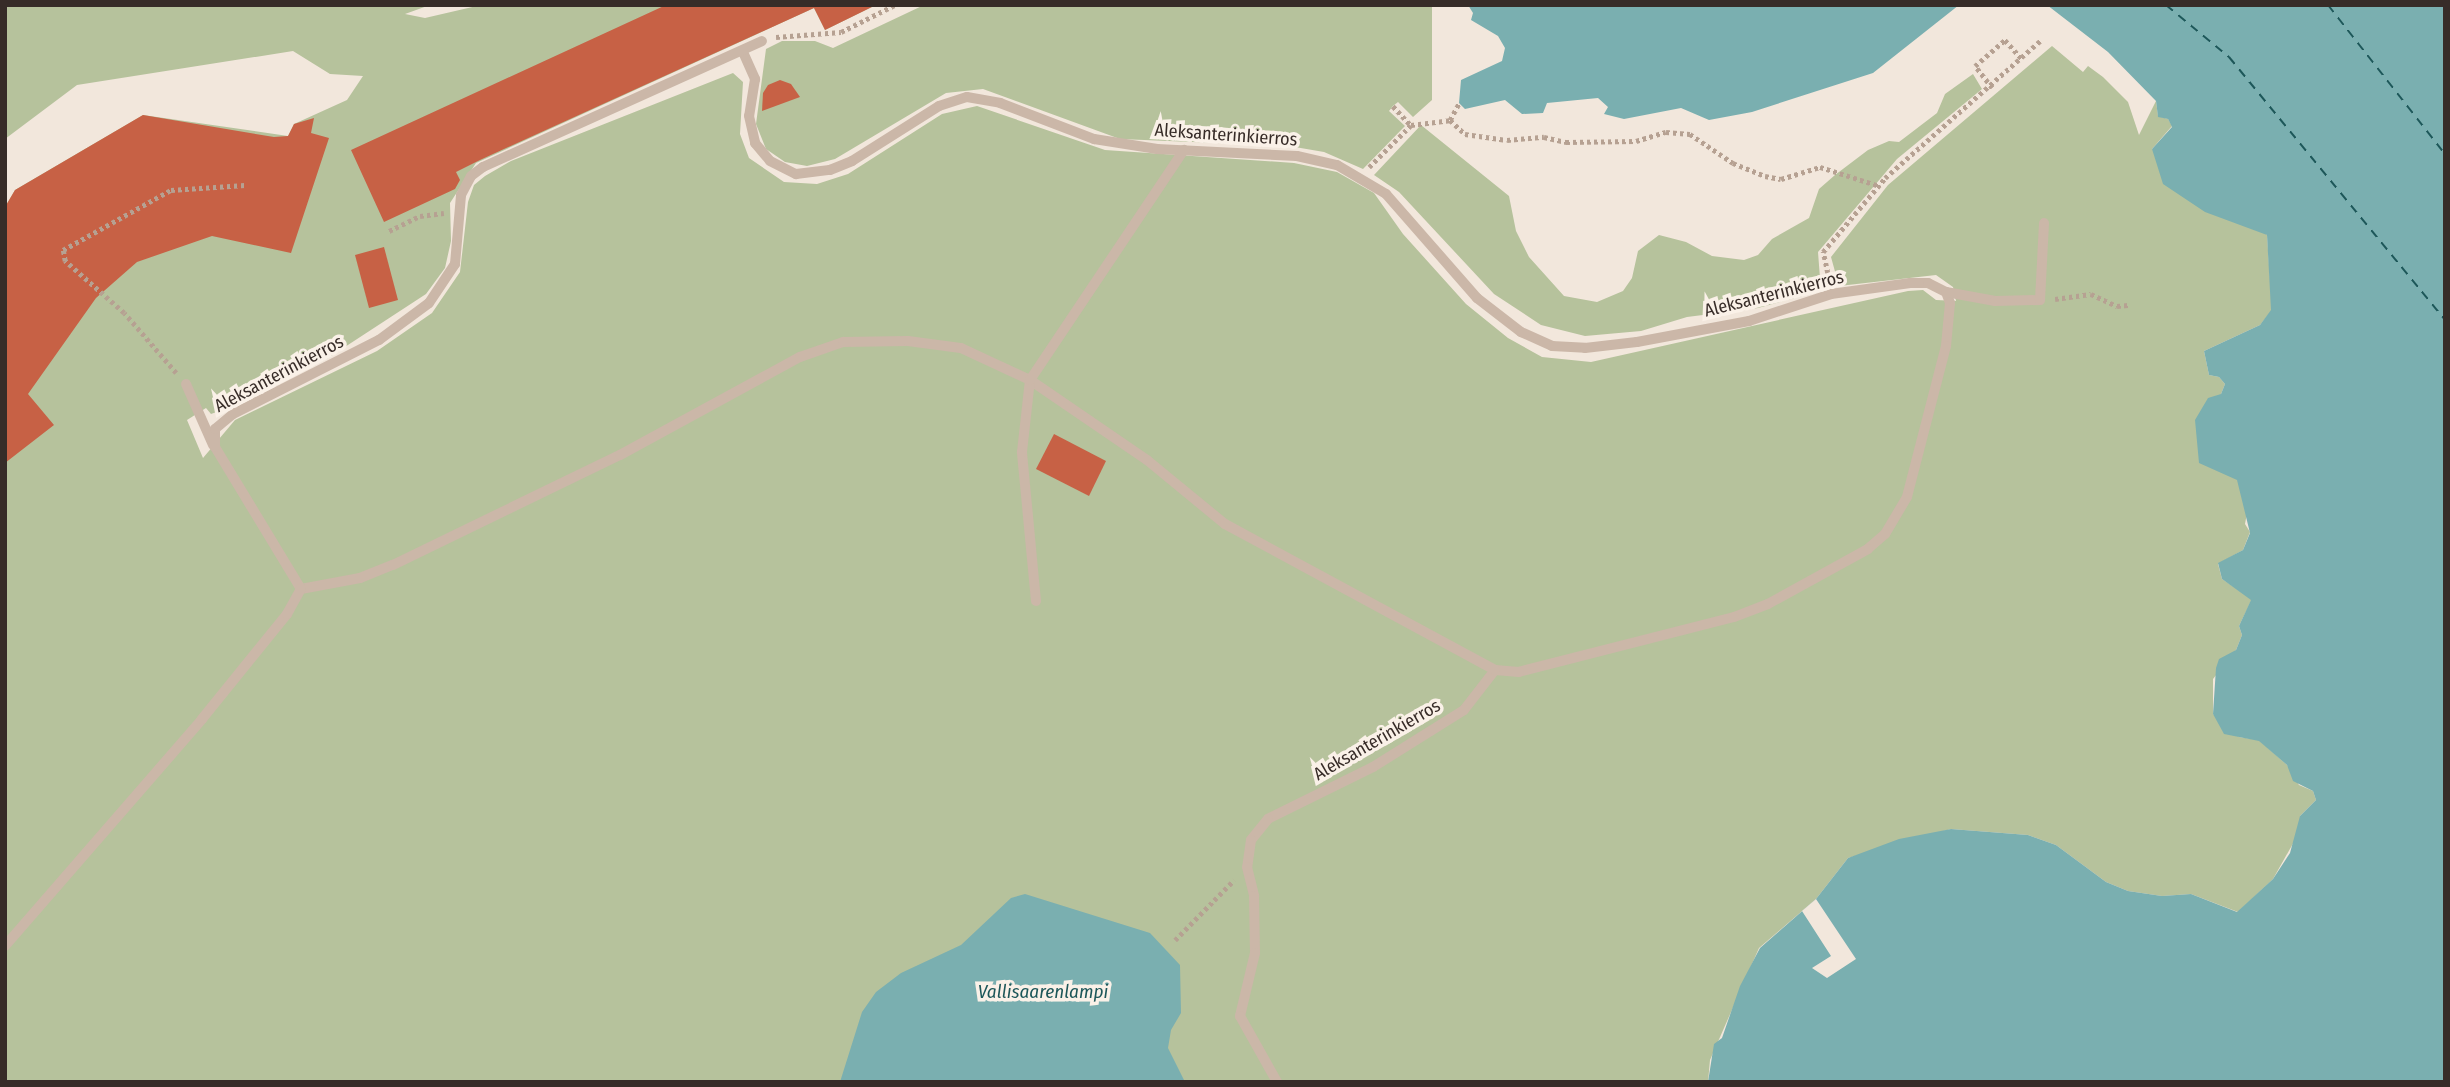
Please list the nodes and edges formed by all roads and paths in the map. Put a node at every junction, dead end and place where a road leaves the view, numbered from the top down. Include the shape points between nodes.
1 (895, 5) edge
2 (762, 40) joint
3 (2040, 41) dead end
4 (743, 52) junction
5 (2023, 60) junction
6 (1992, 88) junction
7 (1459, 103) dead end
8 (1393, 106) dead end
9 (1450, 120) junction
10 (1411, 125) junction
11 (1184, 150) junction
12 (1362, 176) junction
13 (245, 185) dead end
14 (1880, 186) junction
15 (458, 214) junction
16 (2044, 223) dead end
17 (390, 231) dead end
18 (1946, 292) junction
19 (1831, 294) junction
20 (2040, 300) junction
21 (2128, 305) dead end
22 (1030, 380) junction
23 (186, 384) joint
24 (215, 447) junction
25 (301, 589) junction
26 (1036, 601) dead end
27 (1495, 670) junction
28 (1247, 867) junction
29 (1175, 940) dead end
30 (5, 946) edge
31 (1277, 1082) edge

1 - 2 path via 841,32 791,33
2 - 4 lane, Aleksanterinkierros
3 - 5 path
4 - 11 lane, Aleksanterinkierros via 755,79 749,116 755,143 770,161 796,174 830,170 852,161 939,106 967,97 1000,103 1094,139
4 - 15 lane, Aleksanterinkierros via 483,167 466,184
5 - 6 path
5 - 6 path via 2005,40 1975,66
6 - 14 path via 1910,155
7 - 9 path
8 - 10 path
9 - 10 path
9 - 14 path via 1465,134 1507,140 1636,141 1666,132 1690,134 1733,163 1765,176 1782,179 1820,167
10 - 12 path
11 - 12 lane, Aleksanterinkierros via 1316,158
11 - 22 lane
12 - 19 lane, Aleksanterinkierros via 1386,194 1477,298 1521,332 1552,346 1585,348 1749,321
13 - 23 path via 171,190 63,250 65,261 102,291
14 - 19 path via 1823,252
15 - 17 path via 420,216
15 - 24 lane, Aleksanterinkierros via 455,264 429,303 379,340 222,421 215,429
16 - 20 lane
18 - 19 lane, Aleksanterinkierros via 1928,283 1910,283
18 - 20 lane, Aleksanterinkierros via 1995,301
18 - 27 lane via 1950,303 1946,346 1907,497 1885,534 1868,549 1768,604 1734,617 1519,672
20 - 21 path via 2091,294 2117,306
22 - 25 lane via 961,348 908,341 843,342 800,357 620,455 393,565 360,578
22 - 26 lane via 1022,452
22 - 27 lane via 1147,460 1226,524
23 - 24 lane
24 - 25 lane
25 - 30 lane via 287,614 202,719
27 - 28 lane, Aleksanterinkierros via 1464,710 1373,767 1268,819 1251,840
28 - 29 path
28 - 31 lane, Aleksanterinkierros via 1254,896 1255,953 1240,1016

